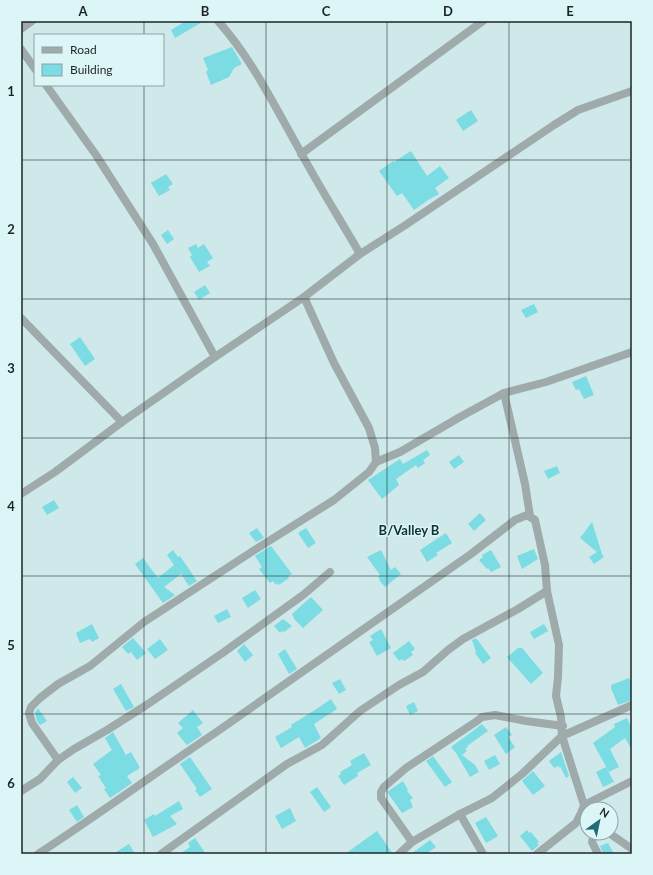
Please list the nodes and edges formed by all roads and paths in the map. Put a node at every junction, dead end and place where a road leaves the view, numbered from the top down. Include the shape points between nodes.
1 (32, 21) edge
2 (218, 21) edge
3 (483, 21) edge
4 (21, 28) edge
5 (21, 49) edge
6 (34, 68) edge
7 (47, 86) edge
8 (632, 91) edge
9 (301, 154) junction
10 (360, 254) junction
11 (304, 297) junction
12 (21, 318) edge
13 (632, 352) edge
14 (215, 357) junction
15 (504, 393) junction
16 (122, 422) junction
17 (376, 462) junction
18 (21, 494) edge
19 (530, 516) junction
20 (330, 572) dead end
21 (547, 591) junction
22 (632, 705) edge
23 (562, 726) junction
24 (562, 736) junction
25 (58, 760) junction
26 (632, 781) edge
27 (21, 791) edge
28 (582, 801) edge
29 (600, 801) edge
30 (460, 814) junction
31 (579, 819) edge
32 (619, 840) edge
33 (592, 841) edge
34 (412, 842) junction
35 (632, 849) edge
36 (38, 854) edge
37 (161, 854) edge
38 (399, 854) edge
39 (483, 854) edge
40 (537, 854) edge
41 (598, 854) edge

1 - 4 street
2 - 9 street via 230,33 252,65
3 - 9 street
5 - 6 street
7 - 14 street via 96,155 153,244
8 - 10 street via 578,110
9 - 10 street
10 - 11 street
11 - 14 street
11 - 17 street via 334,363 369,428
12 - 16 street
13 - 15 street via 546,382
14 - 16 street
15 - 17 street via 400,452
15 - 19 street
16 - 18 street
17 - 25 street via 369,472 334,500 144,622 90,666 58,684 40,698 31,707 29,714 32,723
19 - 21 street via 535,520 542,550
19 - 36 street via 515,520 471,554 215,734
20 - 25 street via 303,595 224,652 145,706
21 - 23 street via 560,645 556,696
21 - 37 street via 463,638 423,672 360,711 322,745 287,764
22 - 24 street
23 - 24 street
23 - 34 street via 502,715 487,716 406,768 384,787 381,798
24 - 28 street
24 - 30 street via 492,798
25 - 27 street via 40,779
26 - 29 street
30 - 34 street
30 - 39 street
31 - 40 street
32 - 35 street
33 - 41 street
34 - 38 street

